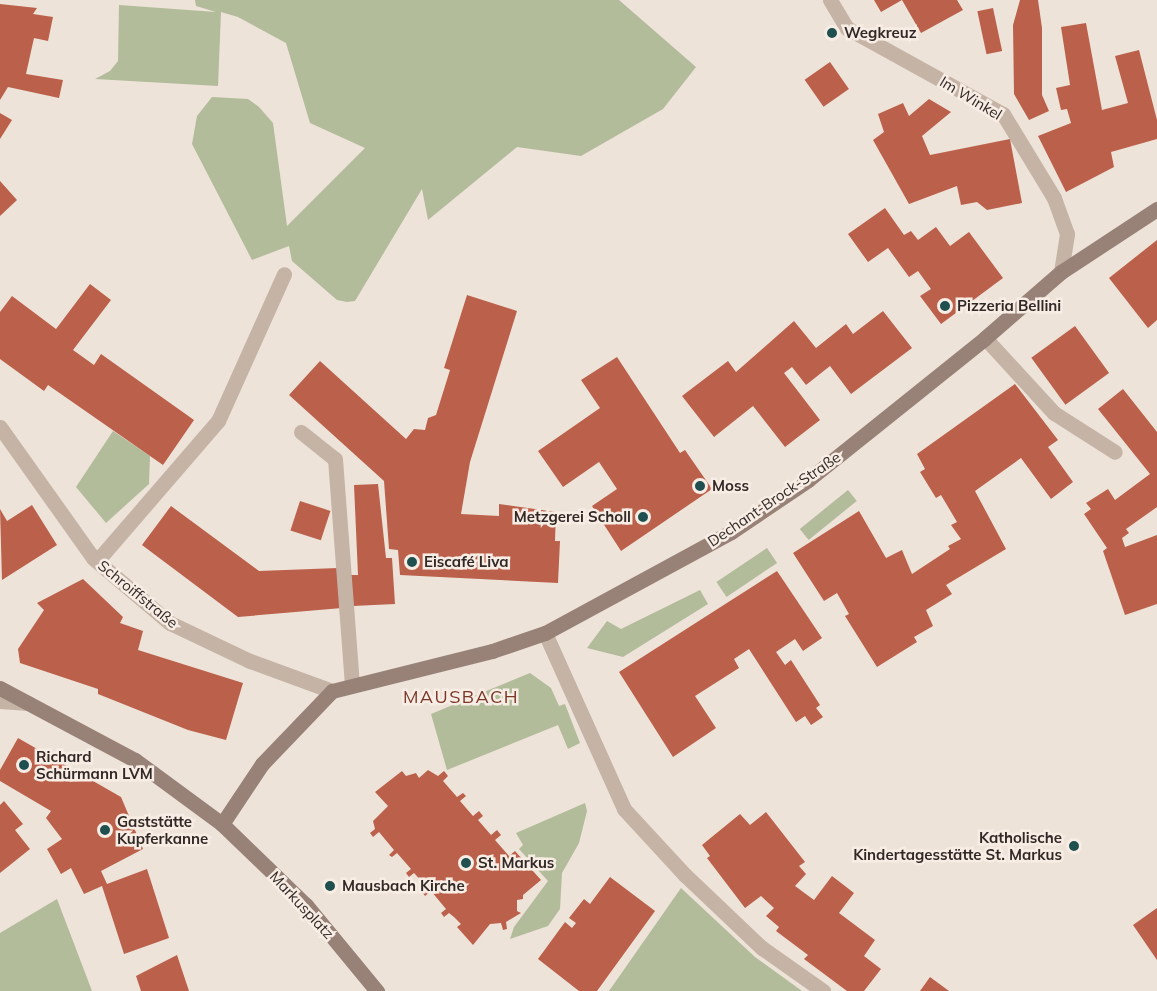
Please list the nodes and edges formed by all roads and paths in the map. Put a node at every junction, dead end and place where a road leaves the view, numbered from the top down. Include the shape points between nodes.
1 (830, 0) edge
2 (1157, 209) edge
3 (1061, 272) junction
4 (284, 274) dead end
5 (986, 338) junction
6 (0, 427) edge
7 (302, 432) dead end
8 (1115, 452) dead end
9 (97, 561) junction
10 (545, 633) junction
11 (352, 684) junction
12 (0, 688) edge
13 (332, 691) junction
14 (0, 701) edge
15 (28, 703) junction
16 (222, 824) junction
17 (377, 991) edge
18 (823, 991) edge

1 - 3 street, Im Winkel via 847,28 1003,114 1054,198 1067,234
2 - 3 street, Dechant-Brock-Straße
3 - 5 street, Dechant-Brock-Straße
4 - 9 street via 219,421
5 - 8 street via 1054,412
5 - 10 street, Dechant-Brock-Straße via 808,480 731,532
6 - 9 street, Schroiffstraße
7 - 11 street via 335,459
9 - 13 street, Schroiffstraße via 170,623 250,661
10 - 11 street, Dechant-Brock-Straße via 415,671
10 - 18 street via 624,808 685,875 762,948
11 - 13 street, Dechant-Brock-Straße
12 - 15 street, Markusplatz
13 - 16 street, Dechant-Brock-Straße via 262,764
14 - 15 street
15 - 16 street, Markusplatz via 135,760
16 - 17 street, Markusplatz via 306,905

